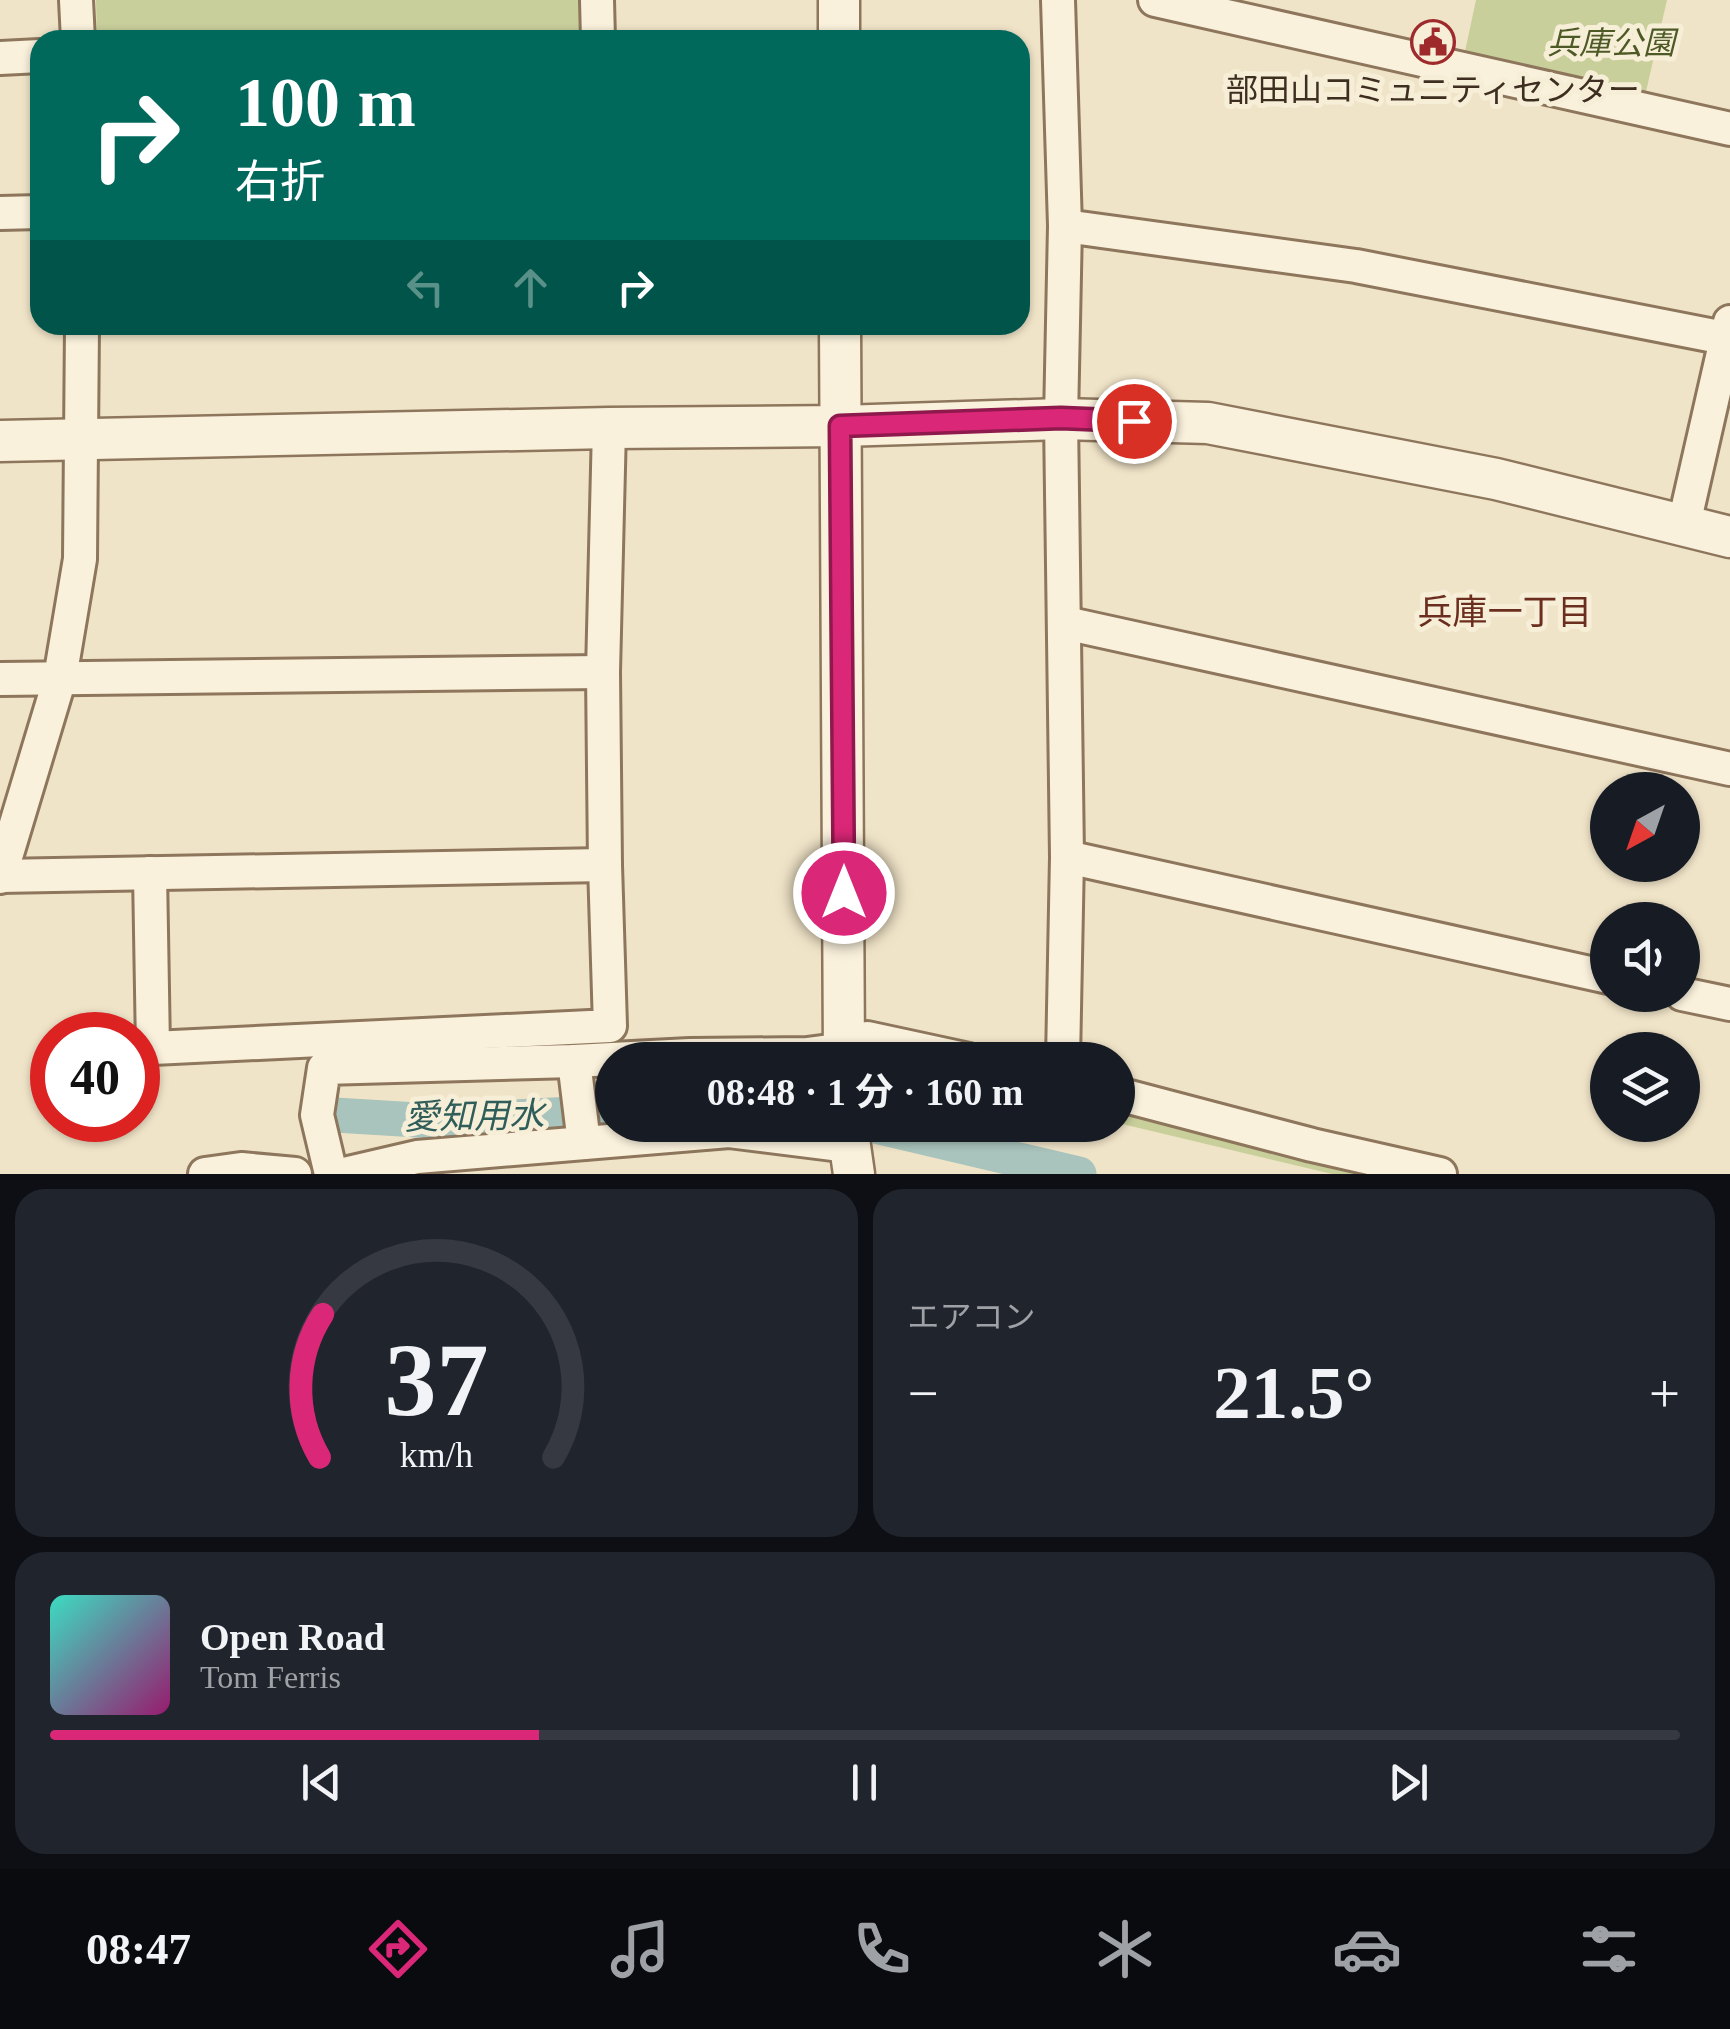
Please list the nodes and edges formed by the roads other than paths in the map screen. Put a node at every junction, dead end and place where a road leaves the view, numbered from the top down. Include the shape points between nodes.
1 (76, 0) edge
2 (597, 0) edge
3 (839, 0) edge
4 (1058, 0) edge
5 (1155, 0) edge
6 (78, 30) edge
7 (598, 30) edge
8 (839, 30) edge
9 (30, 56) edge
10 (0, 58) edge
11 (1730, 129) edge
12 (30, 212) edge
13 (0, 213) edge
14 (1065, 226) junction
15 (1729, 333) edge
16 (82, 335) edge
17 (840, 335) edge
18 (1061, 418) junction
19 (840, 426) junction
20 (609, 428) junction
21 (82, 440) junction
22 (0, 441) edge
23 (1684, 524) junction
24 (1730, 537) edge
25 (1065, 623) junction
26 (603, 672) junction
27 (60, 678) junction
28 (0, 679) edge
29 (1730, 769) edge
30 (1067, 857) junction
31 (605, 865) junction
32 (150, 873) junction
33 (0, 876) edge
34 (1590, 973) edge
35 (1700, 998) edge
36 (1730, 1004) edge
37 (844, 1042) edge
38 (861, 1042) edge
39 (886, 1042) edge
40 (1062, 1042) edge
41 (595, 1060) edge
42 (574, 1061) junction
43 (1135, 1098) edge
44 (584, 1144) junction
45 (850, 1148) edge
46 (204, 1174) edge
47 (295, 1174) edge
48 (331, 1174) edge
49 (344, 1174) edge
50 (1440, 1174) edge

1 - 6 street
2 - 7 street
3 - 8 street
4 - 14 street
5 - 11 street
9 - 10 street
12 - 13 street
14 - 15 street via 1356,266
14 - 18 street
15 - 23 street
16 - 21 street
17 - 19 street
18 - 19 street
18 - 23 street via 1208,423 1496,478
18 - 25 street
19 - 20 street
19 - 37 street
20 - 21 street
20 - 26 street
21 - 22 street
21 - 27 street via 80,559
23 - 24 street
25 - 29 street
25 - 30 street
26 - 27 street
26 - 31 street
27 - 28 street
27 - 33 street
30 - 34 street
30 - 40 street
31 - 32 street
31 - 32 street via 610,1026 153,1048
32 - 33 street
35 - 36 street
38 - 39 street
41 - 42 street
42 - 44 street
42 - 48 street via 324,1068 317,1115
43 - 50 street
44 - 45 street via 728,1131
44 - 49 street via 417,1157
46 - 47 street

